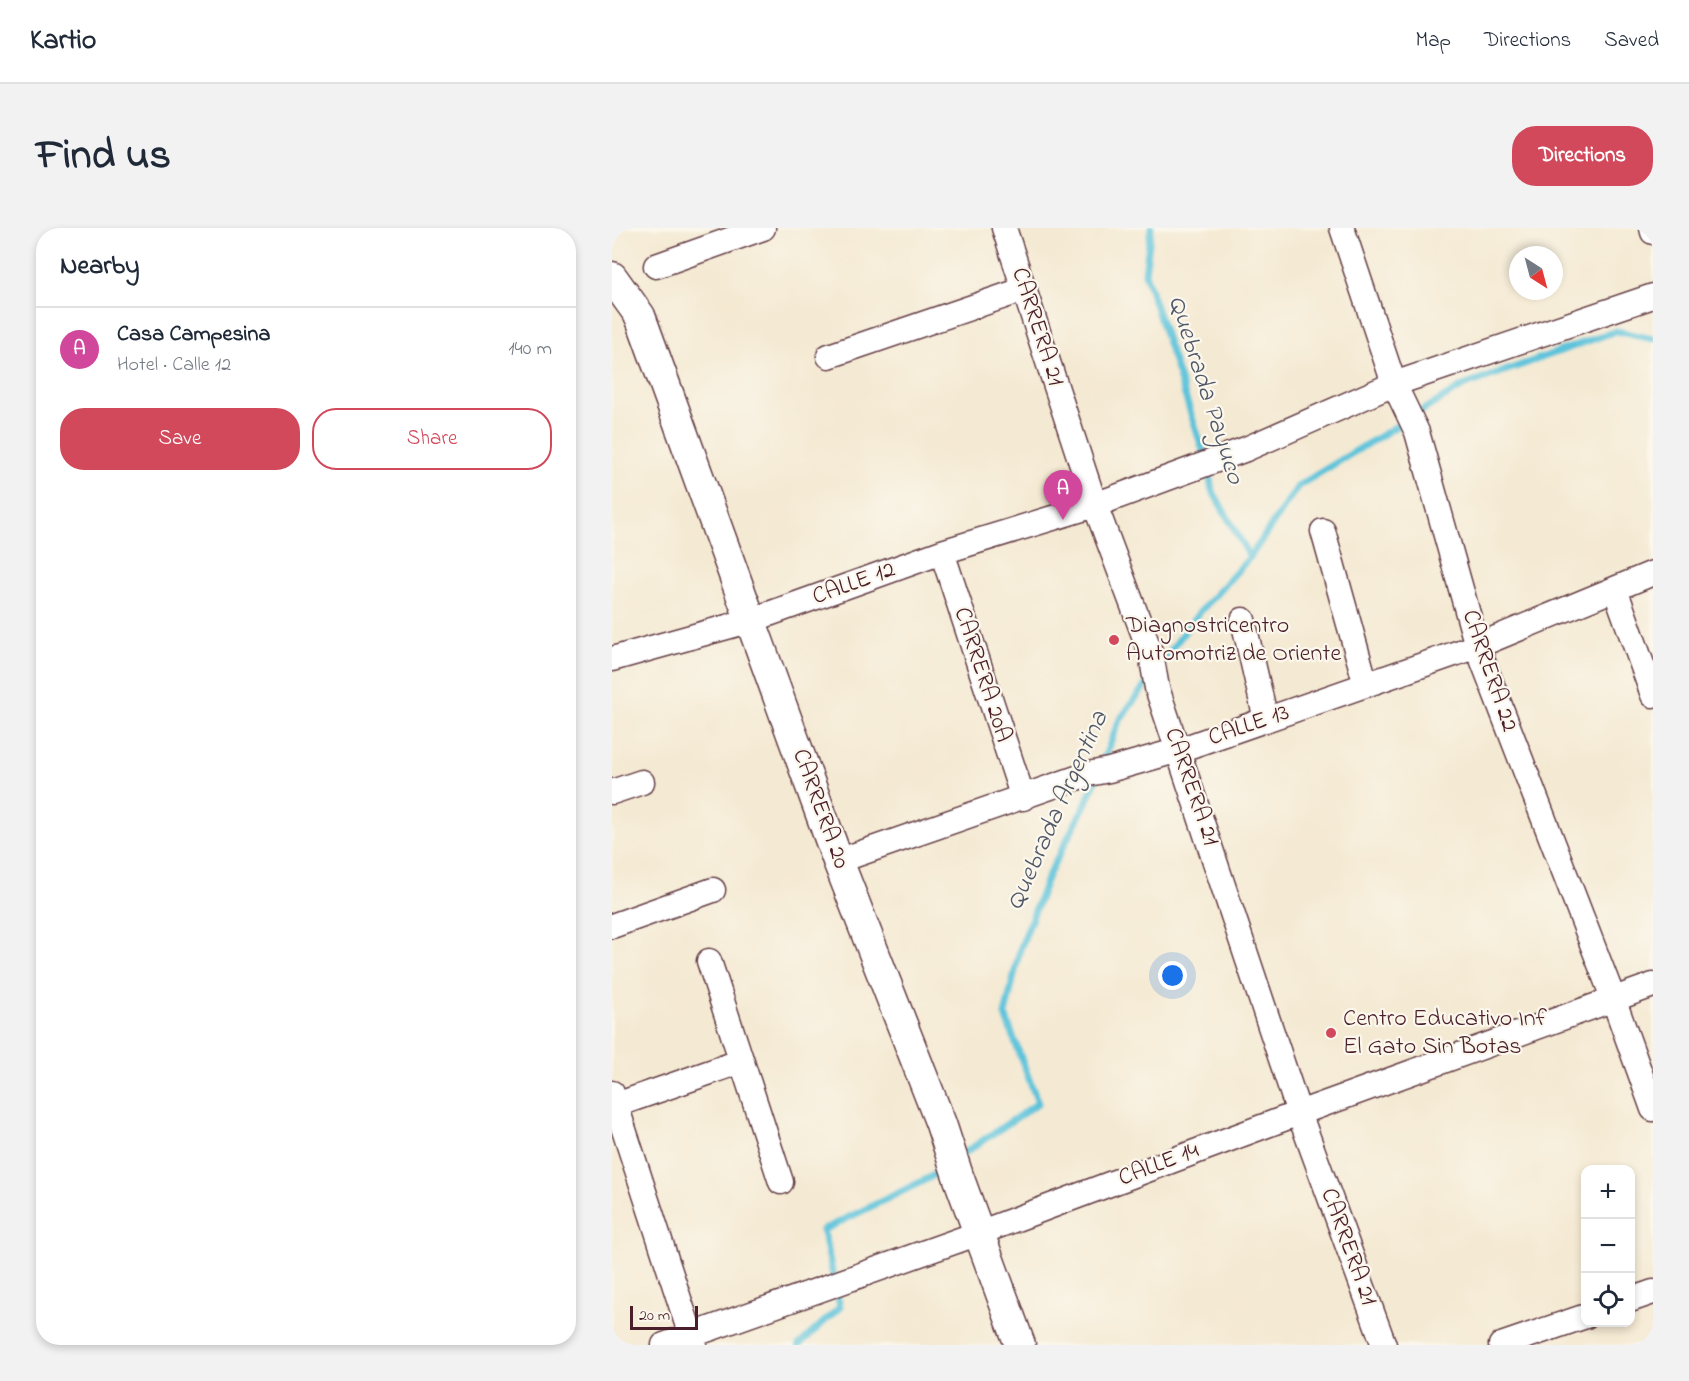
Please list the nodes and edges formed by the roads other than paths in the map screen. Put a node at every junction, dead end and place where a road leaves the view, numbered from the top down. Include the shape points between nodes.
1 (763, 228) edge
2 (1004, 228) edge
3 (1342, 228) edge
4 (656, 266) dead end
5 (612, 277) edge
6 (1024, 289) junction
7 (1653, 296) edge
8 (829, 356) dead end
9 (1394, 384) junction
10 (1095, 505) junction
11 (1323, 531) dead end
12 (942, 552) junction
13 (1653, 573) edge
14 (1615, 589) junction
15 (752, 620) junction
16 (1243, 620) dead end
17 (1477, 645) junction
18 (612, 658) edge
19 (1366, 685) junction
20 (1653, 695) edge
21 (1266, 720) junction
22 (1179, 750) junction
23 (642, 782) dead end
24 (612, 792) edge
25 (1023, 798) junction
26 (838, 861) junction
27 (713, 890) dead end
28 (612, 926) edge
29 (709, 961) dead end
30 (1653, 984) edge
31 (1613, 998) junction
32 (742, 1061) junction
33 (614, 1099) edge
34 (1653, 1109) edge
35 (1299, 1113) junction
36 (781, 1182) dead end
37 (979, 1233) junction
38 (1653, 1292) edge
39 (1635, 1298) edge
40 (1581, 1318) edge
41 (692, 1341) edge
42 (664, 1345) edge
43 (1020, 1345) edge
44 (1384, 1345) edge
45 (1501, 1345) edge

1 - 4 street
2 - 6 street, CARRERA 21
3 - 9 street, CARRERA 22
5 - 15 main road, CARRERA 20 via 640,316
6 - 8 street
6 - 10 street, CARRERA 21
7 - 9 street, CALLE 12
9 - 10 street, CALLE 12 via 1246,449
9 - 17 street, CARRERA 22 via 1413,423
10 - 12 street, CALLE 12
10 - 22 street, CARRERA 21 via 1150,654 1157,688
11 - 19 street
12 - 15 street, CALLE 12
12 - 25 street, CARRERA 20A
13 - 14 street, CALLE 13
14 - 17 street, CALLE 13
14 - 20 street
15 - 18 street, CALLE 12
15 - 26 main road, CARRERA 20
16 - 21 street
17 - 19 street, CALLE 13
17 - 31 street, CARRERA 22
19 - 21 street, CALLE 13
21 - 22 street, CALLE 13
22 - 25 street, CALLE 13
22 - 35 street, CARRERA 21
23 - 24 street
25 - 26 street, CALLE 13
26 - 37 main road, CARRERA 20
27 - 28 street
29 - 32 street
30 - 31 street, CALLE 14
31 - 34 street, CARRERA 22
31 - 35 street, CALLE 14
32 - 33 street
32 - 36 street
33 - 41 street
35 - 37 street, CALLE 14
35 - 44 street, CARRERA 21
37 - 41 street, CALLE 14
37 - 43 main road, CARRERA 20
38 - 39 street
40 - 45 street
41 - 42 street, CALLE 14

